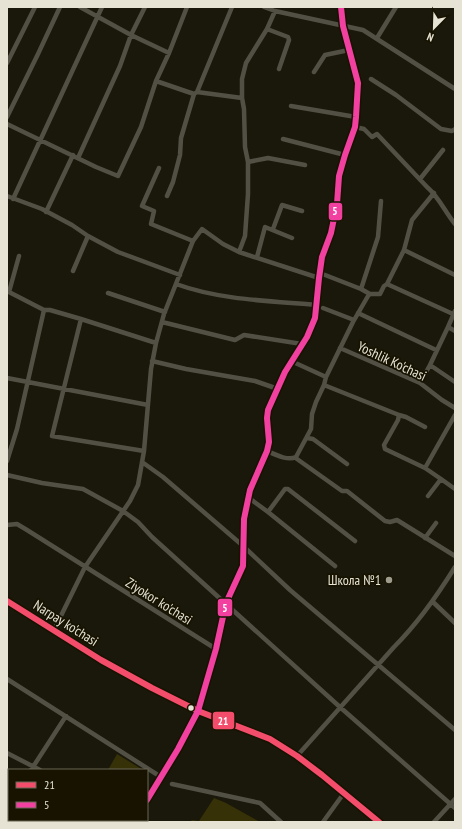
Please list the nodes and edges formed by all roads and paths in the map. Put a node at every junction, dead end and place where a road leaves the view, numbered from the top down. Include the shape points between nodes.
1 (35, 7) edge
2 (60, 7) edge
3 (80, 7) edge
4 (102, 7) edge
5 (144, 7) edge
6 (187, 7) edge
7 (232, 7) edge
8 (264, 7) edge
9 (341, 7) edge
10 (396, 7) edge
11 (275, 11) junction
12 (97, 16) junction
13 (343, 26) junction
14 (267, 29) junction
15 (131, 36) junction
16 (377, 38) junction
17 (349, 50) junction
18 (170, 53) junction
19 (7, 63) edge
20 (279, 69) dead end
21 (314, 72) dead end
22 (371, 79) dead end
23 (156, 81) junction
24 (455, 88) edge
25 (195, 93) junction
26 (242, 98) junction
27 (291, 106) dead end
28 (7, 116) edge
29 (356, 117) junction
30 (7, 124) edge
31 (355, 127) junction
32 (455, 129) edge
33 (39, 139) junction
34 (283, 139) dead end
35 (443, 150) dead end
36 (345, 154) junction
37 (73, 156) junction
38 (78, 158) junction
39 (248, 162) junction
40 (305, 165) dead end
41 (159, 168) dead end
42 (420, 180) junction
43 (434, 193) junction
44 (7, 196) edge
45 (167, 196) dead end
46 (13, 199) junction
47 (381, 200) dead end
48 (302, 211) dead end
49 (46, 212) junction
50 (455, 224) edge
51 (273, 229) junction
52 (88, 236) junction
53 (292, 238) dead end
54 (193, 241) junction
55 (404, 250) junction
56 (239, 252) junction
57 (19, 256) dead end
58 (257, 258) junction
59 (73, 271) dead end
60 (320, 273) junction
61 (180, 275) junction
62 (455, 275) edge
63 (318, 278) junction
64 (176, 284) junction
65 (387, 284) junction
66 (361, 289) junction
67 (8, 292) edge
68 (108, 294) dead end
69 (370, 294) junction
70 (316, 305) junction
71 (323, 308) dead end
72 (44, 310) junction
73 (164, 312) junction
74 (358, 313) junction
75 (454, 313) edge
76 (81, 319) junction
77 (354, 320) junction
78 (162, 322) junction
79 (448, 327) junction
80 (455, 331) edge
81 (156, 343) junction
82 (302, 344) junction
83 (340, 348) junction
84 (436, 350) junction
85 (152, 361) junction
86 (291, 361) junction
87 (430, 365) junction
88 (326, 377) junction
89 (7, 378) edge
90 (28, 382) junction
91 (455, 382) edge
92 (420, 383) junction
93 (324, 384) junction
94 (278, 389) junction
95 (63, 390) junction
96 (148, 405) junction
97 (455, 408) edge
98 (455, 415) edge
99 (399, 416) junction
100 (425, 427) dead end
101 (307, 438) junction
102 (267, 450) junction
103 (144, 451) junction
104 (296, 457) junction
105 (7, 461) edge
106 (142, 462) junction
107 (347, 464) dead end
108 (425, 468) junction
109 (7, 475) edge
110 (441, 479) junction
111 (455, 489) edge
112 (428, 496) dead end
113 (249, 498) junction
114 (123, 510) junction
115 (268, 512) junction
116 (436, 523) dead end
117 (7, 525) edge
118 (425, 538) junction
119 (355, 542) dead end
120 (242, 545) junction
121 (455, 556) edge
122 (335, 566) dead end
123 (85, 567) junction
124 (455, 567) edge
125 (453, 574) edge
126 (7, 601) edge
127 (432, 602) junction
128 (226, 603) junction
129 (455, 623) edge
130 (54, 630) junction
131 (216, 650) junction
132 (378, 665) junction
133 (7, 679) edge
134 (341, 708) junction
135 (198, 711) junction
136 (66, 716) junction
137 (455, 730) edge
138 (7, 753) edge
139 (296, 756) junction
140 (32, 768) edge
141 (161, 777) junction
142 (172, 784) dead end
143 (344, 793) junction
144 (148, 798) edge
145 (455, 799) edge
146 (451, 804) junction
147 (455, 808) edge
148 (280, 822) edge
149 (323, 822) edge
150 (380, 822) edge
151 (434, 822) edge

1 - 19 street
2 - 28 street
3 - 12 street
4 - 12 street
5 - 15 street
6 - 18 street
7 - 25 street
8 - 11 street
9 - 13 street
10 - 16 street
11 - 13 street
11 - 14 street
12 - 15 street
12 - 33 street
13 - 16 street via 363,30
13 - 17 street
14 - 20 street via 288,37 289,40
14 - 26 street via 246,63 242,79
15 - 18 street
15 - 38 street
16 - 24 street
17 - 21 street via 325,55
17 - 29 street via 358,83
18 - 23 street
22 - 32 street via 441,129
23 - 25 street
23 - 38 street via 141,127 118,176
25 - 26 street
25 - 45 street via 181,138 175,176
26 - 39 street
27 - 29 street
29 - 31 street
30 - 33 street
31 - 36 street
31 - 42 street via 364,129 372,136 377,134
33 - 37 street
33 - 46 street
34 - 36 street
35 - 42 street
36 - 60 street via 339,176 331,233 322,257
37 - 38 street
37 - 49 street
39 - 40 street via 268,158
39 - 56 street via 245,236
41 - 54 street via 142,206 154,210 151,224
42 - 43 street
43 - 50 street
43 - 55 street via 412,220
44 - 46 street
46 - 49 street
47 - 66 street via 378,237
48 - 51 street via 282,205
49 - 52 street
51 - 53 street
51 - 58 street via 265,227
52 - 59 street
52 - 61 street via 118,252
54 - 56 street via 202,229 222,244
54 - 61 street
55 - 62 street
55 - 65 street
56 - 58 street
57 - 67 street
58 - 63 street
60 - 63 street
60 - 66 street
61 - 64 street
63 - 70 street
64 - 70 street via 204,292
64 - 73 street
65 - 69 street via 380,294
65 - 75 street
66 - 69 street
67 - 72 street
68 - 73 street
69 - 74 street
70 - 82 street via 315,318
71 - 77 street
72 - 76 street
72 - 90 street
73 - 78 street
74 - 77 street
74 - 84 street
75 - 79 street
76 - 81 street
76 - 95 street
77 - 83 street
78 - 81 street
78 - 82 street via 235,340 244,335
79 - 80 street
79 - 84 street
81 - 85 street
82 - 86 street
83 - 88 street
83 - 92 street, Yoshlik Ko'chasi
84 - 87 street
85 - 94 street via 255,381
85 - 96 street
86 - 88 street
86 - 94 street
87 - 91 street
87 - 92 street
88 - 93 street
89 - 90 street
90 - 95 street
90 - 105 street via 18,429
92 - 97 street, Yoshlik Ko'chasi
93 - 99 street
93 - 101 street via 312,414 311,429
94 - 102 street via 268,410
95 - 96 street
95 - 103 street via 52,436
96 - 103 street
98 - 108 street
99 - 100 street
99 - 108 street via 384,445 385,448
101 - 104 street
101 - 107 street via 313,438
102 - 104 street via 287,458
102 - 113 street
103 - 106 street
104 - 118 street via 342,491 347,490 354,495 385,521 397,520
106 - 114 street via 138,485
106 - 120 street
108 - 110 street
109 - 114 street via 83,489
110 - 111 street
110 - 112 street
113 - 115 street
113 - 120 street
114 - 123 street
114 - 128 street
115 - 119 street via 288,489
115 - 122 street
116 - 118 street
117 - 123 street, Ziyokor ko'chasi via 17,524
118 - 121 street
120 - 128 street via 243,566
120 - 132 street
123 - 130 street
123 - 131 street, Ziyokor ko'chasi
124 - 125 street
125 - 127 street
126 - 130 main road, Narpay ko'chasi
127 - 129 street
127 - 132 street
128 - 131 street
128 - 134 street
130 - 135 main road, Narpay ko'chasi via 101,660
131 - 135 street
132 - 134 street
132 - 137 street
133 - 136 street
134 - 139 street
134 - 146 street
135 - 139 main road, Narpay ko'chasi via 270,739
135 - 141 street
136 - 140 street
136 - 141 street
138 - 140 street
139 - 143 main road, Narpay ko'chasi
141 - 144 street
142 - 148 street via 260,803
143 - 149 street
143 - 150 main road, Narpay ko'chasi
145 - 146 street
146 - 147 street
146 - 151 street

